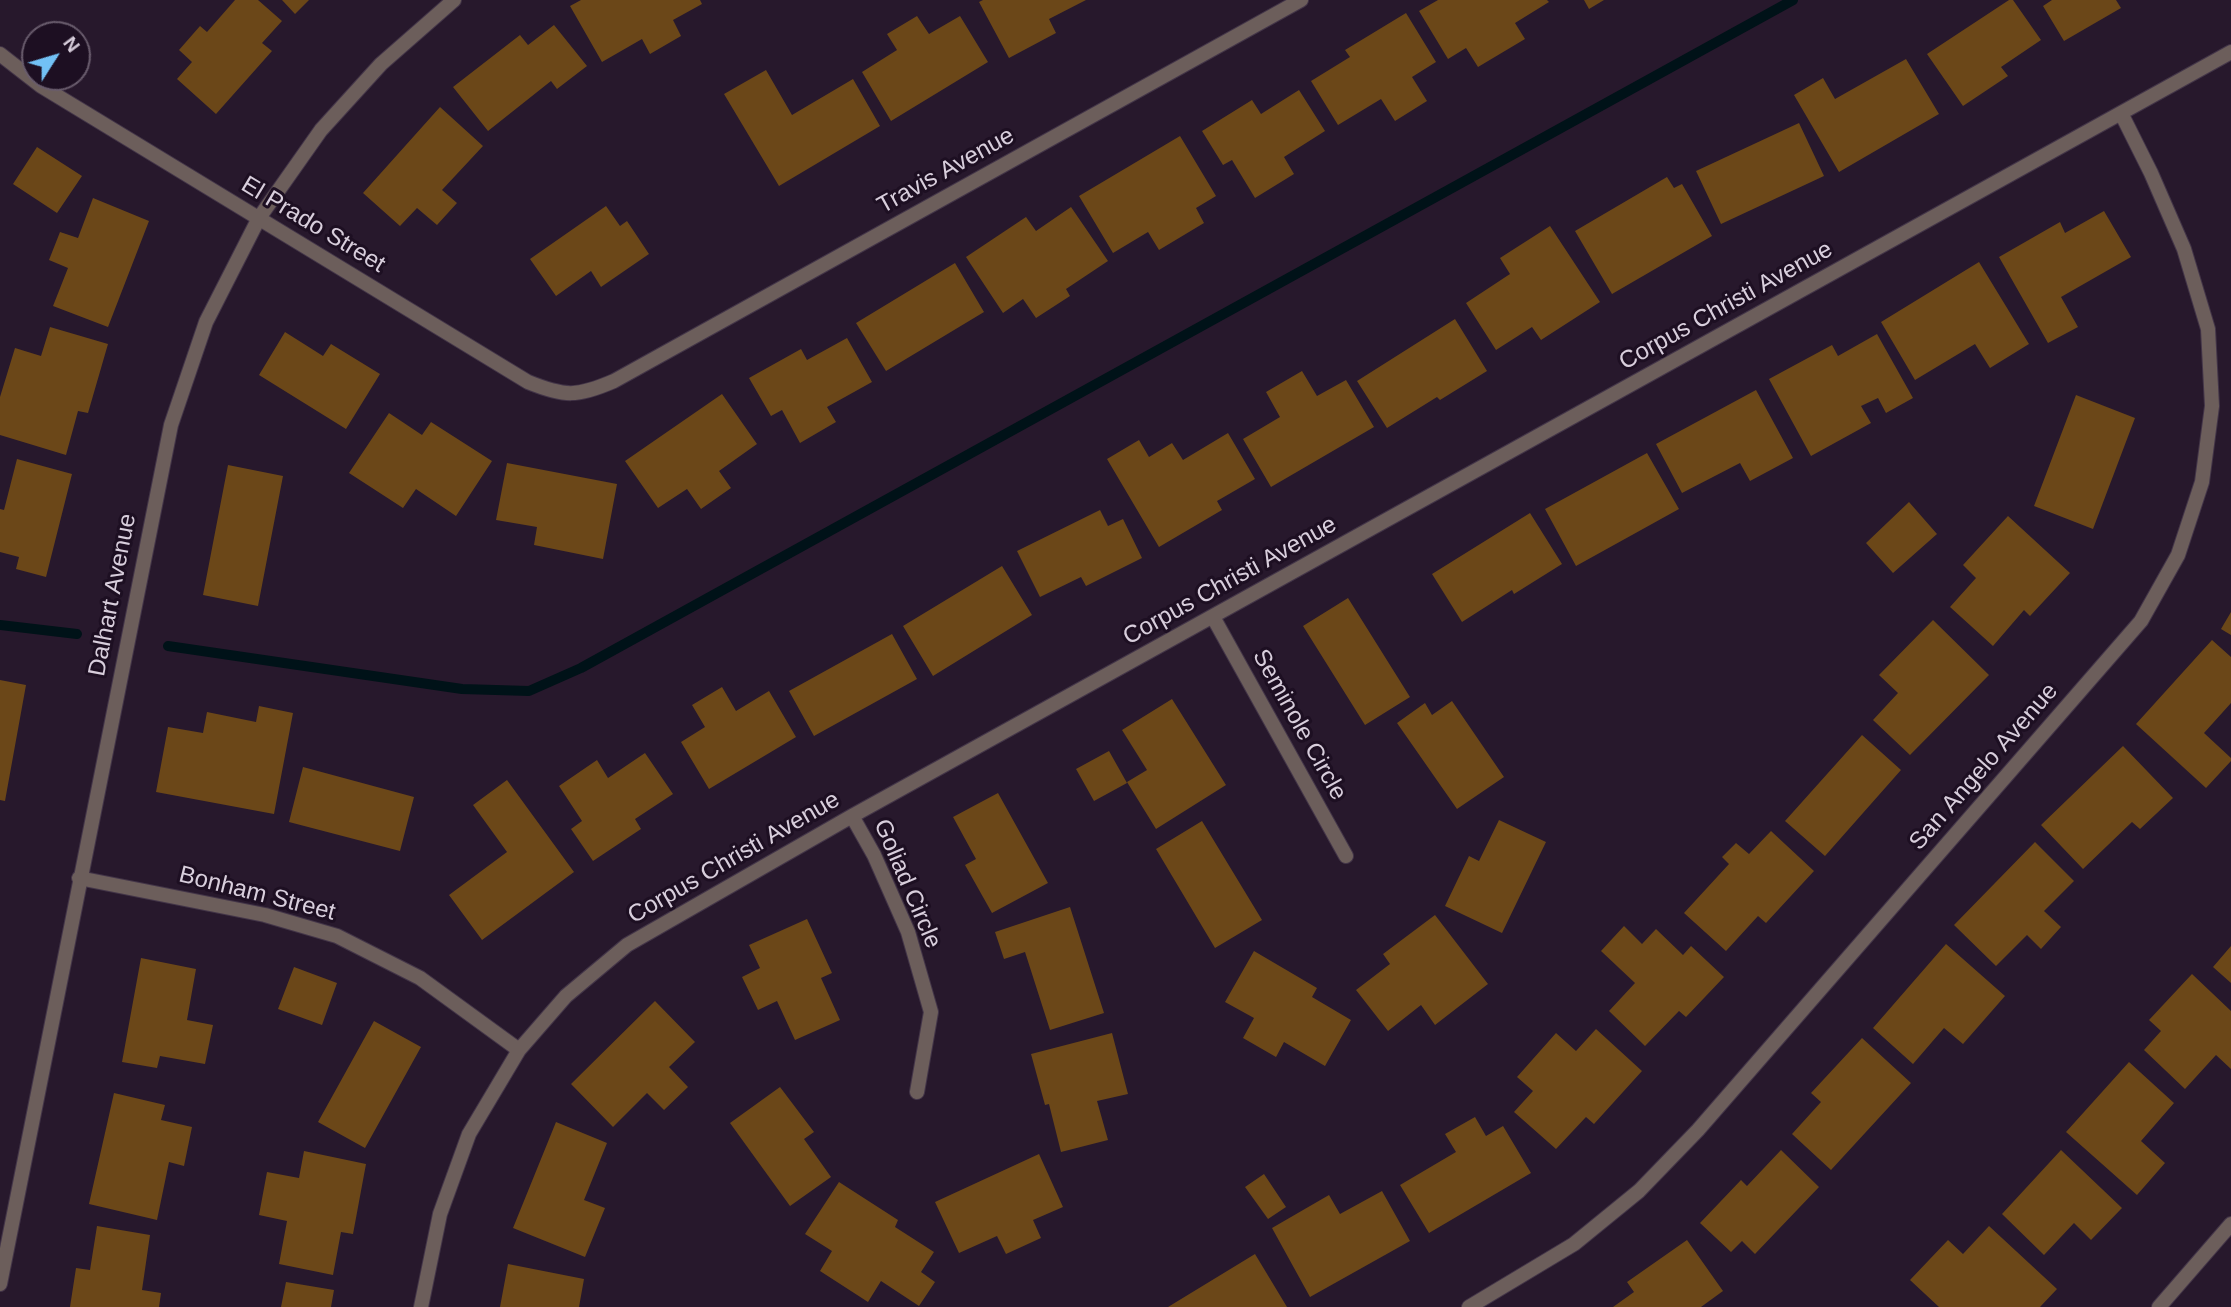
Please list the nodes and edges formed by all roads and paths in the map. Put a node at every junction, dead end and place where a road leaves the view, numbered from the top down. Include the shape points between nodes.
1 (454, 0) edge
2 (1301, 0) edge
3 (2231, 52) edge
4 (0, 54) edge
5 (2121, 113) junction
6 (259, 218) junction
7 (614, 381) joint
8 (1213, 617) junction
9 (852, 816) junction
10 (1346, 856) dead end
11 (79, 878) junction
12 (519, 1050) junction
13 (918, 1092) dead end
14 (2231, 1224) edge
15 (0, 1284) edge
16 (421, 1307) edge
17 (1469, 1307) edge
18 (2159, 1307) edge

1 - 6 street, Dalhart Avenue via 381,64 321,130
2 - 7 street, Travis Avenue
3 - 5 street, Corpus Christi Avenue
4 - 6 street, El Prado Street via 41,86
5 - 8 street, Corpus Christi Avenue
5 - 17 street, San Angelo Avenue via 2184,250 2208,329 2212,406 2204,469 2178,555 2141,621 1698,1130 1639,1191 1574,1244
6 - 7 street, El Prado Street via 528,382 556,393 586,393
6 - 11 street, Dalhart Avenue via 206,321 171,425
8 - 9 street, Corpus Christi Avenue
8 - 10 street, Seminole Circle
9 - 12 street, Corpus Christi Avenue via 627,945 566,996
9 - 13 street, Goliad Circle via 908,932 931,1012
11 - 12 street, Bonham Street via 265,915 337,936 420,978
11 - 15 street, Dalhart Avenue
12 - 16 street, Corpus Christi Avenue via 469,1134 440,1214
14 - 18 street

